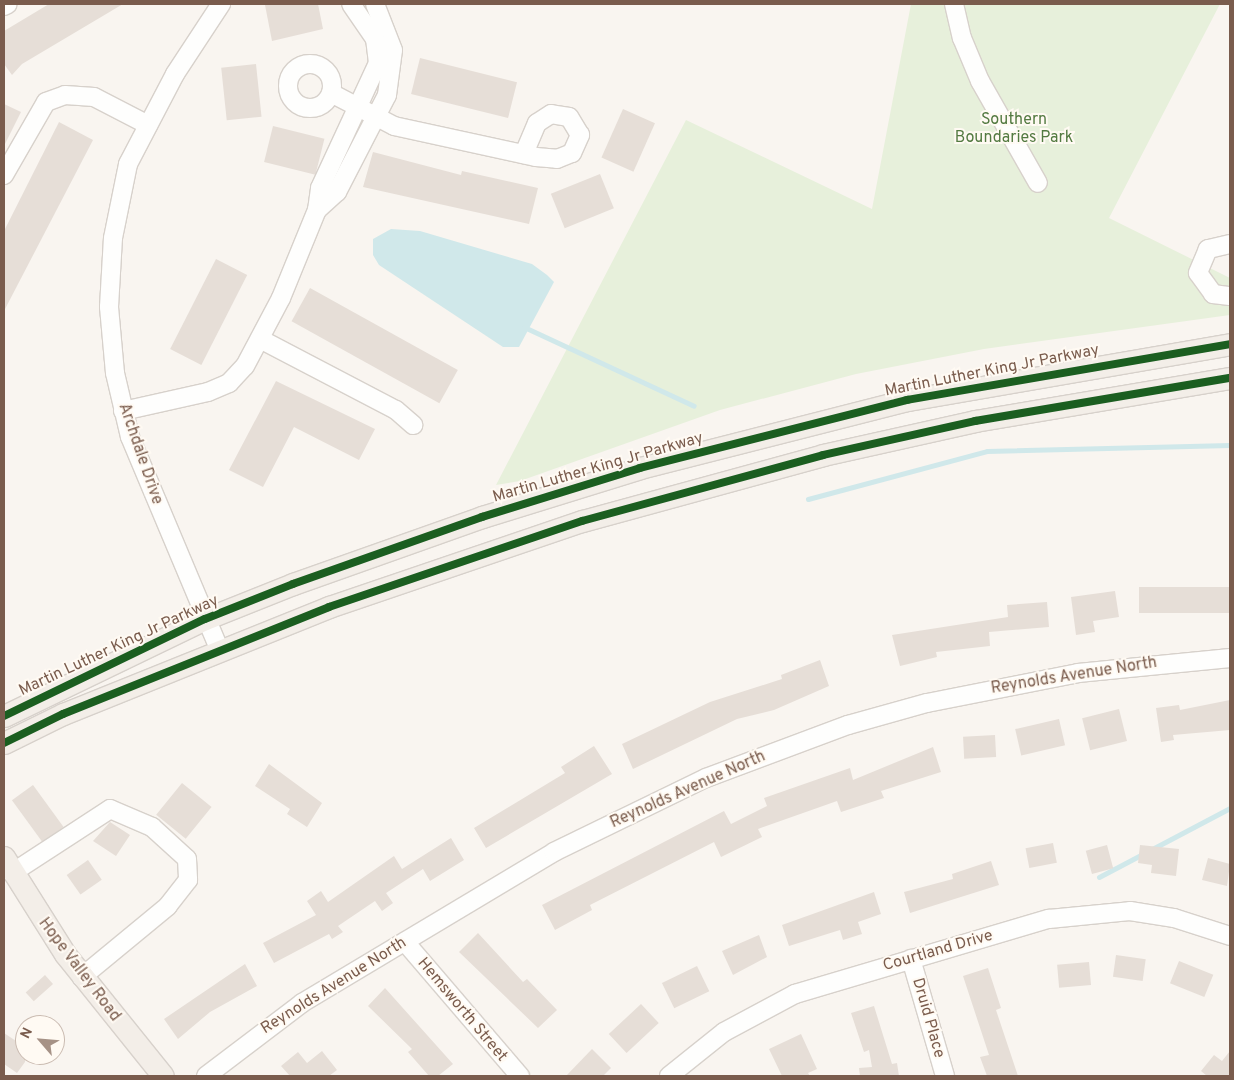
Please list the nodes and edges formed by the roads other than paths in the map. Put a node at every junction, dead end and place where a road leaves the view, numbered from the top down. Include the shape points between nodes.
1 (8, 4) edge
2 (221, 4) edge
3 (352, 4) edge
4 (375, 4) edge
5 (954, 4) edge
6 (4, 6) edge
7 (331, 93) dead end
8 (359, 109) junction
9 (376, 118) junction
10 (148, 125) junction
11 (524, 154) dead end
12 (4, 175) edge
13 (1038, 183) dead end
14 (317, 210) junction
15 (1230, 244) edge
16 (1230, 296) edge
17 (260, 339) junction
18 (1230, 344) edge
19 (1230, 378) edge
20 (123, 411) junction
21 (413, 425) dead end
22 (205, 619) junction
23 (220, 650) junction
24 (1230, 658) edge
25 (4, 716) edge
26 (4, 743) edge
27 (8, 865) edge
28 (1230, 936) edge
29 (406, 942) junction
30 (911, 959) junction
31 (82, 977) junction
32 (163, 1076) edge
33 (206, 1076) edge
34 (520, 1076) edge
35 (669, 1076) edge
36 (945, 1076) edge

1 - 6 street
2 - 10 street, Archdale Drive
3 - 8 street via 375,39 378,63
4 - 9 street via 393,50 387,95
5 - 13 street via 962,38 980,81
7 - 8 street
8 - 9 street
8 - 14 street via 320,188
9 - 11 street via 394,126
9 - 14 street via 337,192
10 - 12 street via 94,96 65,95 46,102
10 - 20 street, Archdale Drive via 128,164 111,256 111,343
14 - 17 street
15 - 16 street via 1208,249 1198,273 1213,294
17 - 20 street via 245,366 229,382 208,392
17 - 21 street via 396,410
18 - 22 main road, Martin Luther King Jr Parkway via 956,390 730,444 482,517
19 - 23 main road via 976,421 693,488 455,562
20 - 22 street, Archdale Drive via 144,473
22 - 23 street, Archdale Drive
22 - 25 main road, Martin Luther King Jr Parkway
23 - 26 main road via 63,714
24 - 29 street, Reynolds Avenue North via 1078,673 928,703 848,724 662,799 554,852
27 - 31 main road, Hope Valley Road
27 - 31 street via 110,810 152,827 187,858 188,880 168,906
28 - 30 street, Courtland Drive via 1165,917 1090,912 1049,919
29 - 33 street, Reynolds Avenue North via 264,1028
29 - 34 street, Hemsworth Street
30 - 35 street, Courtland Drive via 795,994 756,1013
30 - 36 street, Druid Place
31 - 32 main road, Hope Valley Road

